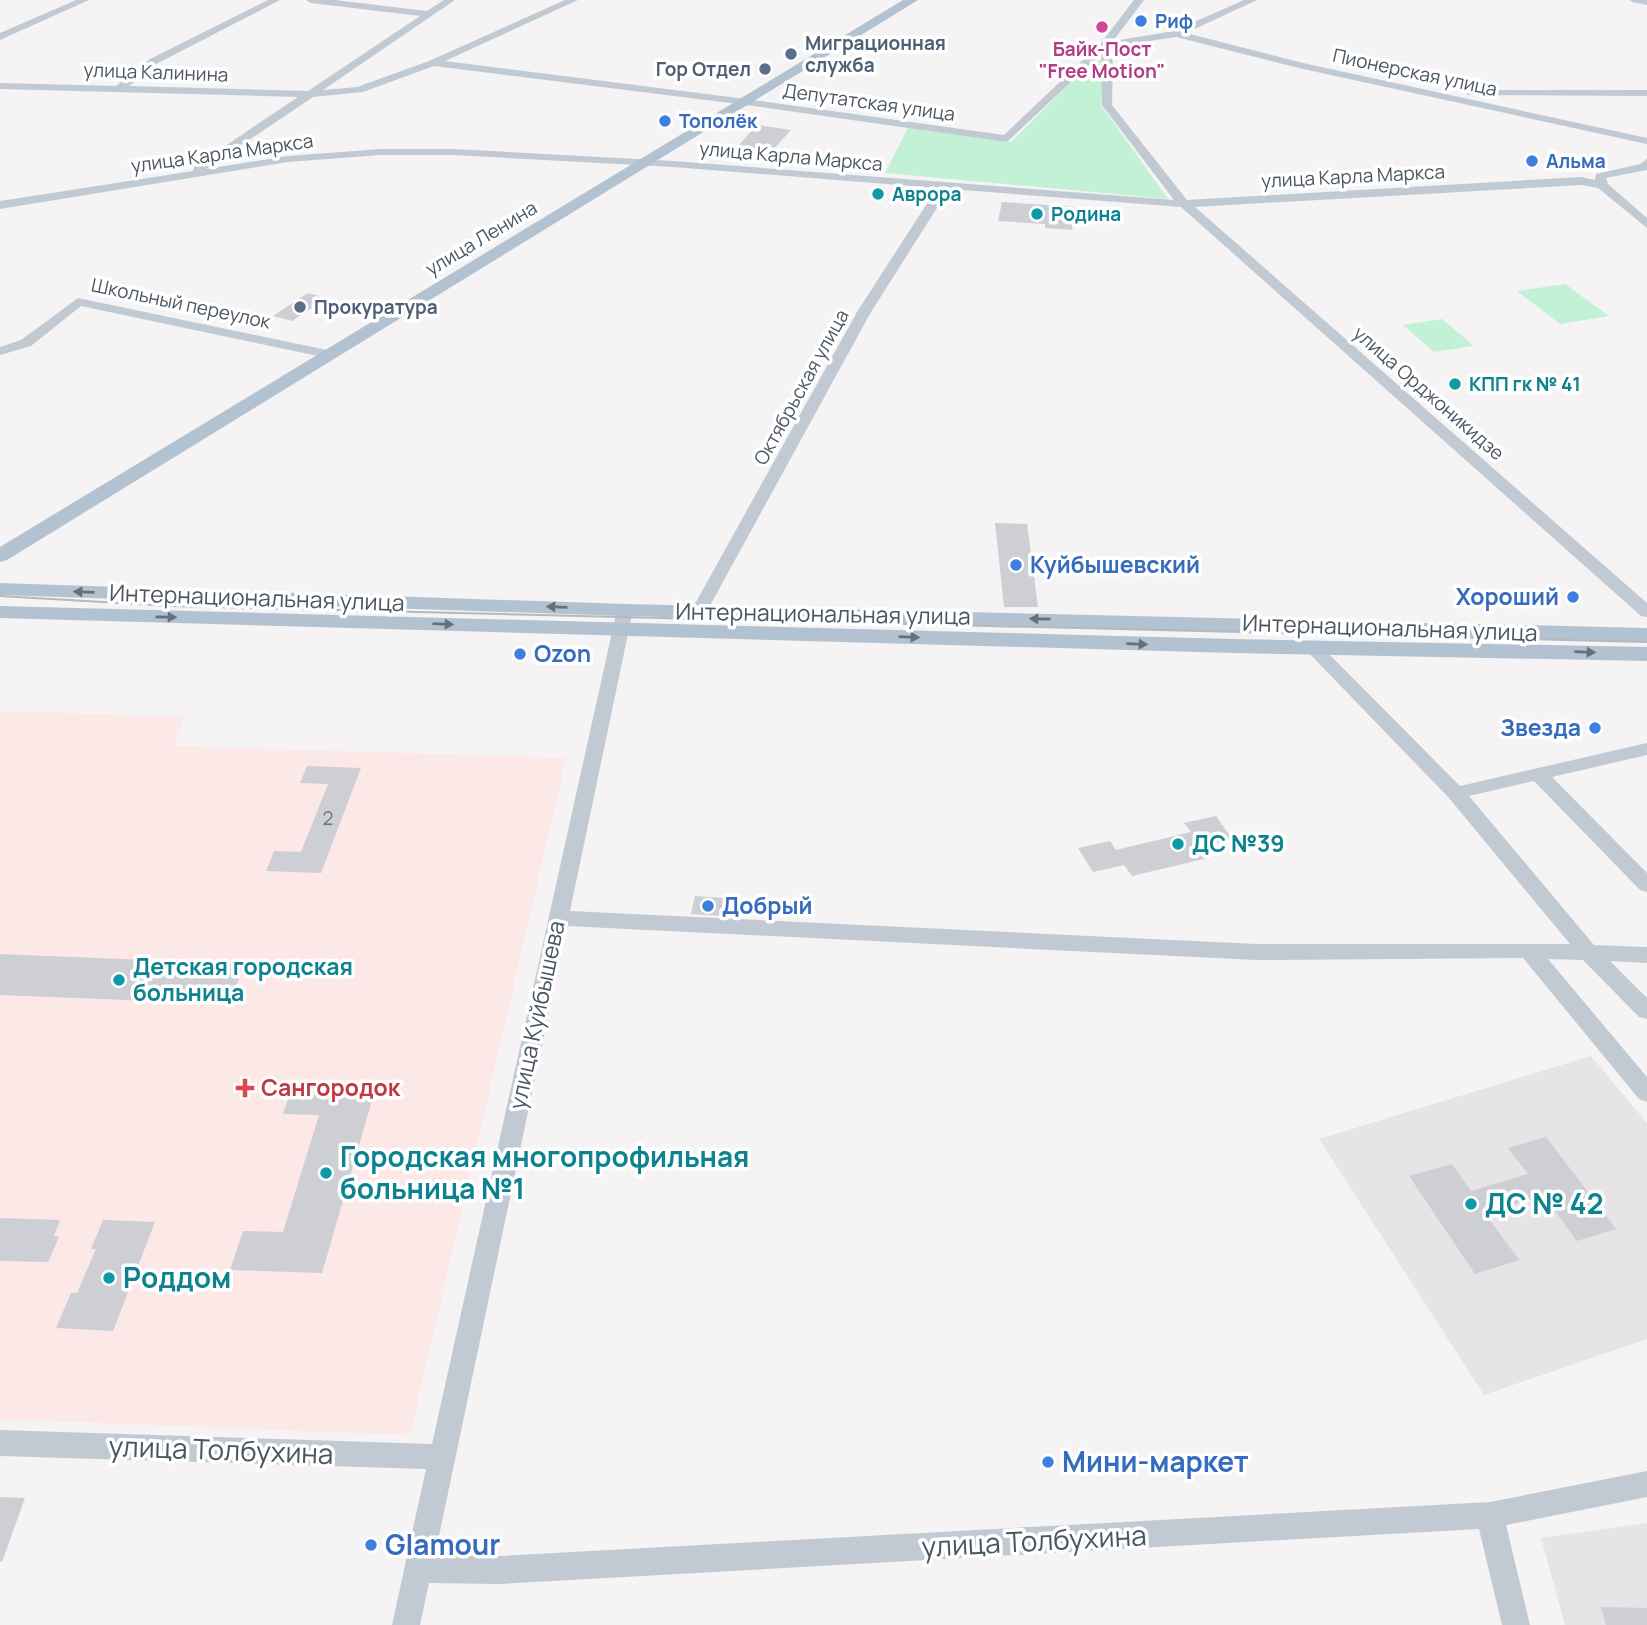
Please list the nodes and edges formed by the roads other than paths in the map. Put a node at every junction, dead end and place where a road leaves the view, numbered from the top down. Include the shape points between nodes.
1 (84, 0) edge
2 (275, 0) edge
3 (311, 0) edge
4 (450, 0) edge
5 (573, 0) edge
6 (912, 0) edge
7 (1139, 0) edge
8 (1252, 0) edge
9 (1635, 0) edge
10 (1647, 2) edge
11 (428, 14) junction
12 (1117, 27) junction
13 (1176, 34) junction
14 (0, 37) edge
15 (1163, 38) junction
16 (1105, 46) junction
17 (433, 63) junction
18 (0, 86) edge
19 (119, 89) junction
20 (1431, 93) junction
21 (1647, 93) edge
22 (310, 94) junction
23 (746, 102) junction
24 (1647, 141) edge
25 (1647, 162) edge
26 (646, 163) junction
27 (191, 174) junction
28 (1602, 185) junction
29 (944, 187) junction
30 (1184, 204) junction
31 (0, 205) edge
32 (1647, 224) edge
33 (0, 351) edge
34 (327, 354) junction
35 (0, 555) edge
36 (0, 589) edge
37 (699, 611) junction
38 (0, 612) edge
39 (1647, 612) edge
40 (623, 619) junction
41 (1647, 635) edge
42 (1312, 647) junction
43 (1647, 654) edge
44 (1640, 751) edge
45 (1647, 767) edge
46 (1538, 774) junction
47 (1456, 793) junction
48 (1647, 885) edge
49 (558, 918) junction
50 (1529, 950) junction
51 (1589, 953) junction
52 (1647, 955) edge
53 (1647, 1011) edge
54 (1647, 1093) edge
55 (0, 1443) edge
56 (442, 1457) junction
57 (1647, 1484) edge
58 (1490, 1515) junction
59 (418, 1569) junction
60 (406, 1625) edge
61 (1517, 1625) edge

1 - 14 street
2 - 19 street via 154,61
3 - 11 street
4 - 11 street
5 - 17 street, улица Калинина
6 - 23 main road, улица Ленина
7 - 12 street
8 - 13 street
9 - 10 street
11 - 22 street
11 - 27 street
12 - 15 street
12 - 16 street
13 - 15 street
13 - 20 street, Пионерская улица
15 - 16 street
16 - 23 street, Депутатская улица via 1007,139
16 - 30 street, улица Орджоникидзе via 1107,105
17 - 22 street, улица Калинина via 359,90
17 - 23 street, Депутатская улица
18 - 19 street, улица Калинина
19 - 22 street, улица Калинина
20 - 21 street
20 - 24 street, Пионерская улица
22 - 27 street
23 - 26 main road, улица Ленина
25 - 28 street via 1644,167 1600,176
26 - 27 street, улица Карла Маркса via 381,152 288,159
26 - 29 street, улица Карла Маркса
26 - 34 main road, улица Ленина
27 - 31 street, улица Карла Маркса
28 - 30 street, улица Карла Маркса via 1581,181
28 - 32 street
29 - 30 street, улица Карла Маркса
29 - 37 street, Октябрьская улица via 864,312
30 - 39 street, улица Орджоникидзе
33 - 34 street, Школьный переулок via 26,343 78,302
34 - 35 main road, улица Ленина
40 -> 36 main road, Интернациональная улица
37 - 40 main road, Интернациональная улица
41 -> 37 main road, Интернациональная улица
38 -> 40 main road, Интернациональная улица
40 -> 42 main road, Интернациональная улица
40 - 49 street, улица Куйбышева
42 -> 43 main road, Интернациональная улица
42 - 47 street
44 - 45 street
44 - 46 street
46 - 47 street
46 - 48 street
47 - 51 street
49 - 50 street via 1256,952
49 - 56 street, улица Куйбышева
50 - 51 street
50 - 54 street
51 - 52 street
51 - 53 street
55 - 56 street, улица Толбухина
56 - 59 street, улица Куйбышева
57 - 58 street, улица Толбухина
58 - 59 street, улица Толбухина via 499,1570
58 - 61 street
59 - 60 street, улица Куйбышева

